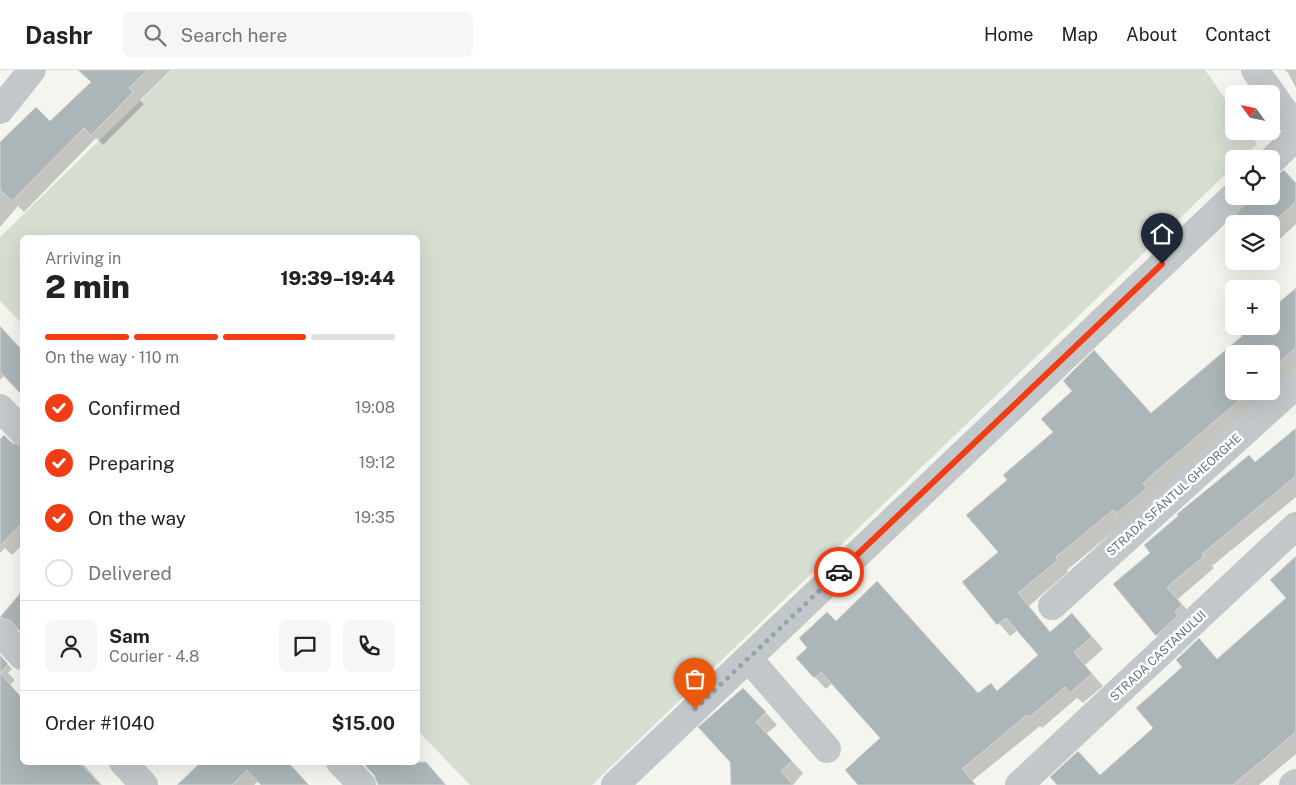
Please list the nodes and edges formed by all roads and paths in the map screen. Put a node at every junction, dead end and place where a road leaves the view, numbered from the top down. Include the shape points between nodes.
1 (32, 70) edge
2 (1255, 70) edge
3 (0, 110) edge
4 (1296, 128) edge
5 (1296, 137) edge
6 (1280, 152) edge
7 (1225, 205) edge
8 (1296, 384) edge
9 (0, 408) edge
10 (20, 429) edge
11 (1296, 526) edge
12 (1052, 606) dead end
13 (0, 632) edge
14 (20, 654) edge
15 (748, 658) junction
16 (827, 749) dead end
17 (125, 765) edge
18 (343, 765) edge
19 (144, 785) edge
20 (362, 785) edge
21 (615, 785) edge
22 (1019, 785) edge

1 - 3 street
2 - 4 street
5 - 6 street
7 - 15 street
8 - 12 street, STRADA SFÂNTUL GHEORGHE
9 - 10 street
11 - 22 street, STRADA CASTANULUI
13 - 14 street
15 - 16 street
15 - 21 street
17 - 19 street
18 - 20 street

